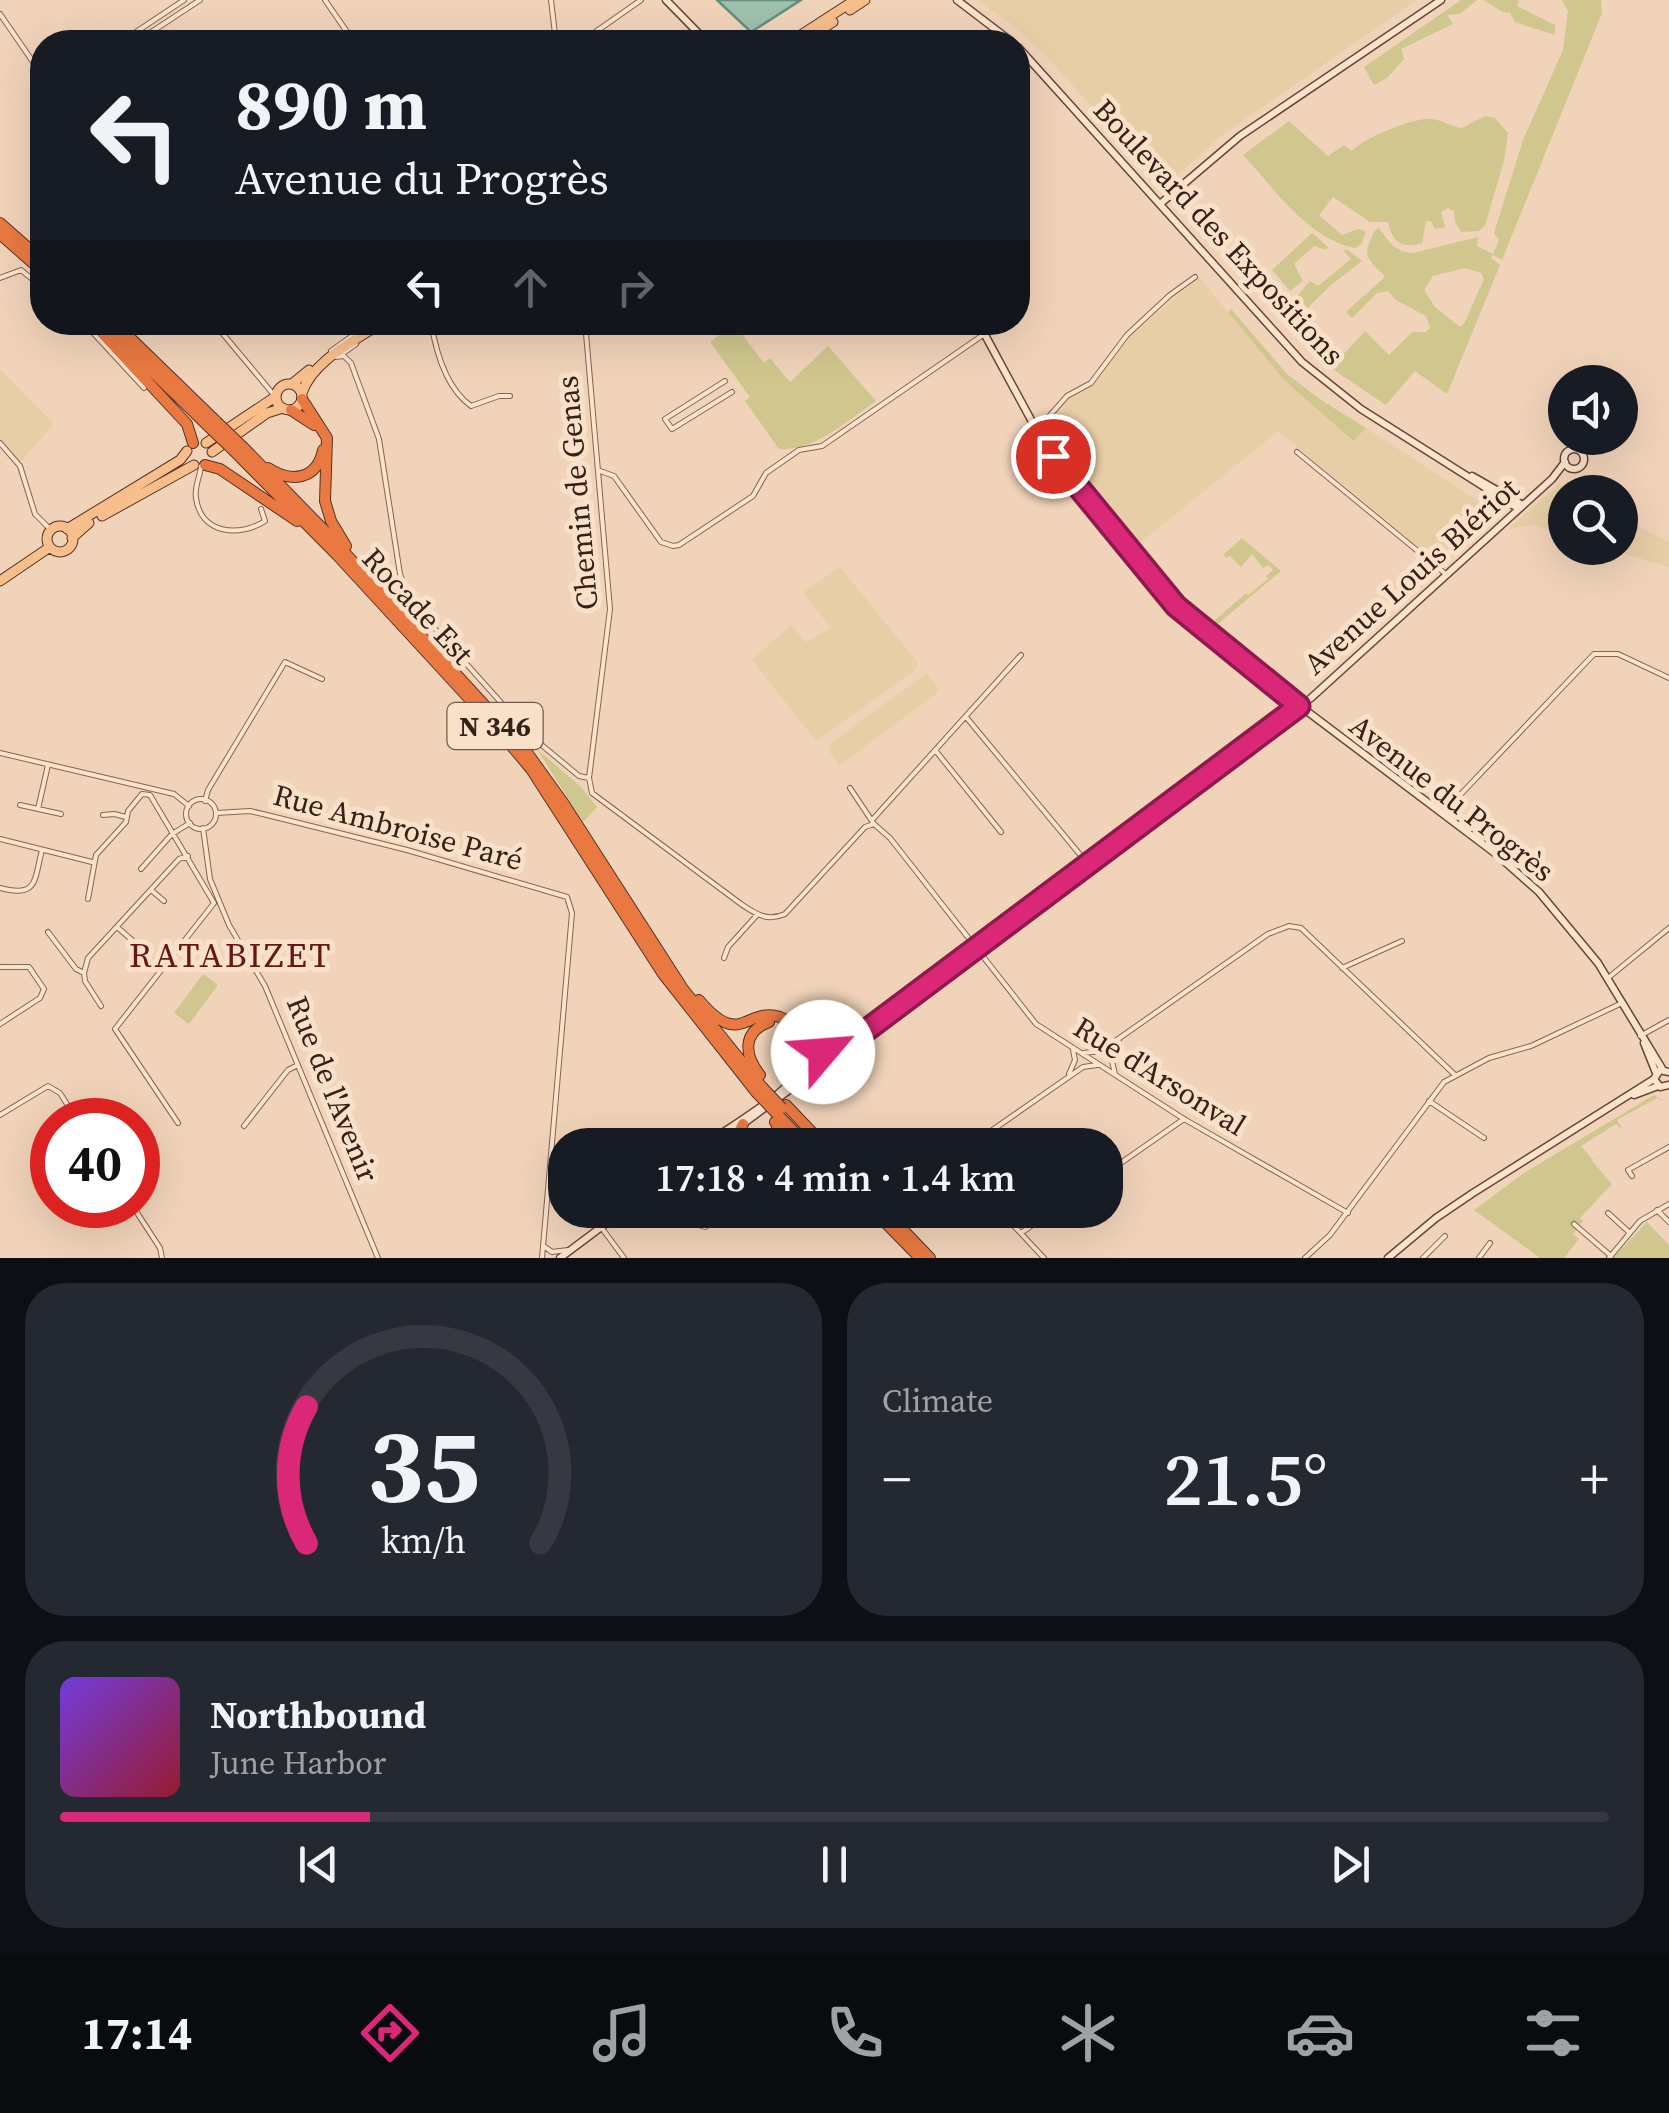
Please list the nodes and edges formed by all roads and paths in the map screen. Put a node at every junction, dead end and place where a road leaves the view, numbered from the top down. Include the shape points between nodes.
1 (184, 0) edge
2 (200, 0) edge
3 (325, 0) edge
4 (551, 0) edge
5 (641, 0) edge
6 (666, 0) edge
7 (957, 0) edge
8 (1441, 0) edge
9 (862, 1) edge
10 (0, 14) edge
11 (138, 30) edge
12 (154, 30) edge
13 (346, 30) edge
14 (555, 30) edge
15 (598, 30) edge
16 (695, 30) edge
17 (811, 30) edge
18 (820, 30) edge
19 (996, 30) edge
20 (30, 58) edge
21 (1030, 61) edge
22 (1160, 204) junction
23 (0, 223) edge
24 (0, 234) edge
25 (30, 255) edge
26 (30, 258) edge
27 (30, 277) edge
28 (1195, 277) dead end
29 (0, 278) edge
30 (95, 335) edge
31 (104, 335) edge
32 (115, 335) edge
33 (127, 335) edge
34 (224, 335) edge
35 (361, 335) edge
36 (364, 335) edge
37 (434, 335) edge
38 (587, 335) edge
39 (983, 335) edge
40 (985, 335) edge
41 (339, 356) junction
42 (324, 360) junction
43 (725, 382) dead end
44 (292, 384) junction
45 (264, 385) junction
46 (144, 388) dead end
47 (732, 392) dead end
48 (277, 394) junction
49 (302, 396) junction
50 (510, 396) dead end
51 (263, 408) junction
52 (287, 409) junction
53 (213, 424) junction
54 (1033, 428) junction
55 (0, 443) edge
56 (190, 447) junction
57 (209, 448) junction
58 (239, 450) junction
59 (1297, 452) dead end
60 (1565, 462) junction
61 (200, 466) junction
62 (1572, 468) junction
63 (600, 471) junction
64 (1555, 475) edge
65 (1559, 475) edge
66 (1548, 483) edge
67 (1521, 507) junction
68 (262, 509) dead end
69 (51, 530) junction
70 (70, 534) junction
71 (50, 547) junction
72 (337, 555) junction
73 (1447, 575) junction
74 (0, 581) edge
75 (376, 587) junction
76 (1021, 655) dead end
77 (1669, 678) edge
78 (322, 679) dead end
79 (1299, 706) junction
80 (966, 717) junction
81 (935, 750) junction
82 (0, 754) edge
83 (48, 765) junction
84 (589, 778) junction
85 (850, 788) dead end
86 (206, 801) junction
87 (20, 804) dead end
88 (189, 806) junction
89 (38, 809) junction
90 (216, 813) junction
91 (61, 814) dead end
92 (1442, 815) junction
93 (102, 816) dead end
94 (126, 817) junction
95 (874, 821) junction
96 (190, 823) junction
97 (203, 828) junction
98 (174, 832) junction
99 (1001, 832) dead end
100 (0, 839) edge
101 (42, 850) junction
102 (188, 856) junction
103 (94, 862) junction
104 (1086, 863) junction
105 (141, 869) dead end
106 (0, 888) edge
107 (150, 890) junction
108 (88, 899) dead end
109 (164, 902) dead end
110 (758, 915) junction
111 (117, 927) junction
112 (1669, 928) edge
113 (48, 932) dead end
114 (132, 940) dead end
115 (1402, 941) dead end
116 (652, 944) junction
117 (976, 946) junction
118 (724, 958) dead end
119 (0, 967) edge
120 (1342, 968) junction
121 (84, 973) junction
122 (1608, 978) junction
123 (1622, 1002) junction
124 (101, 1006) dead end
125 (1669, 1020) edge
126 (0, 1024) edge
127 (1122, 1038) junction
128 (1642, 1039) junction
129 (1071, 1047) junction
130 (813, 1052) junction
131 (1078, 1052) junction
132 (298, 1065) junction
133 (1101, 1066) junction
134 (1116, 1075) junction
135 (1454, 1075) junction
136 (1663, 1077) edge
137 (1066, 1078) junction
138 (759, 1089) junction
139 (1669, 1096) edge
140 (63, 1098) edge
141 (1429, 1101) junction
142 (779, 1111) junction
143 (0, 1115) edge
144 (1184, 1119) junction
145 (178, 1124) dead end
146 (743, 1124) joint
147 (244, 1126) dead end
148 (738, 1128) edge
149 (738, 1128) edge
150 (782, 1128) edge
151 (793, 1128) edge
152 (800, 1128) edge
153 (995, 1128) edge
154 (1484, 1138) dead end
155 (1669, 1146) edge
156 (1123, 1161) edge
157 (1632, 1176) dead end
158 (1669, 1204) edge
159 (1657, 1210) junction
160 (1348, 1213) junction
161 (1608, 1213) dead end
162 (1669, 1222) edge
163 (1574, 1224) dead end
164 (147, 1228) edge
165 (601, 1228) edge
166 (603, 1228) edge
167 (891, 1228) edge
168 (901, 1228) edge
169 (1016, 1228) edge
170 (1028, 1228) edge
171 (1021, 1233) junction
172 (1630, 1233) junction
173 (1445, 1236) dead end
174 (1490, 1244) dead end
175 (543, 1246) junction
176 (572, 1248) junction
177 (1610, 1257) edge
178 (162, 1258) edge
179 (378, 1258) edge
180 (542, 1258) edge
181 (560, 1258) edge
182 (624, 1258) edge
183 (920, 1258) edge
184 (930, 1258) edge
185 (1044, 1258) edge
186 (1305, 1258) edge
187 (1388, 1258) edge
188 (1423, 1258) edge
189 (1479, 1258) edge

1 - 11 street
2 - 12 street
3 - 13 street
4 - 14 street
5 - 15 street
6 - 16 street
7 - 19 street, Boulevard des Expositions
8 - 22 street via 1240,136
9 - 17 main road
9 - 18 main road
10 - 20 street
21 - 22 street, Boulevard des Expositions
22 - 67 street, Boulevard des Expositions via 1312,371 1352,404
23 - 25 highway
24 - 26 highway
27 - 29 street via 21,270
28 - 54 street via 1128,336 1091,383 1066,396
30 - 46 street
31 - 56 highway via 187,424
32 - 53 highway, Rocade Est / N 346
33 - 53 highway, Rocade Est / N 346
34 - 45 street
35 - 42 main road
36 - 41 street
37 - 50 street via 461,399 472,406
38 - 63 street, Chemin de Genas
39 - 63 street via 822,446 799,450 766,473 752,496 679,545 662,542 614,476
40 - 54 street, Avenue du Progrès
41 - 42 street
41 - 84 street via 352,363 373,424 400,574 412,604 532,737
42 - 44 main road
42 - 49 main road
43 - 47 street via 665,419 672,429
44 - 48 main road
44 - 49 main road
45 - 48 street
45 - 51 street
48 - 51 main road
48 - 52 main road
49 - 52 main road
49 - 75 highway via 327,438 324,488 331,521
51 - 57 main road
52 - 57 main road via 267,413
52 - 58 highway via 310,421 322,438 313,472 282,476
53 - 58 highway, Rocade Est / N 346, bridge
54 - 79 street, Avenue du Progrès via 1171,600
55 - 69 street via 20,466 35,514
56 - 57 main road
56 - 61 main road
56 - 70 main road
57 - 61 main road via 210,460
58 - 72 highway, Rocade Est / N 346
58 - 75 highway, Rocade Est / N 346
59 - 73 street
60 - 62 street
60 - 62 street via 1568,452 1580,451 1583,463
60 - 64 street, Avenue Louis Blériot
61 - 68 street via 196,500 211,525 243,530 266,520
61 - 70 main road
61 - 72 highway via 220,470
62 - 65 street, Avenue Louis Blériot
63 - 84 street, Chemin de Genas via 610,623
66 - 67 street, Avenue Louis Blériot
67 - 73 street, Avenue Louis Blériot
69 - 70 main road
69 - 71 main road
70 - 71 main road via 65,551
71 - 74 main road
72 - 138 highway, Rocade Est / N 346 via 530,769 663,974
73 - 79 street, Avenue Louis Blériot
75 - 116 highway, Rocade Est / N 346 via 523,748
76 - 80 street
77 - 92 street via 1618,654 1594,654
78 - 86 street via 284,662
79 - 92 street, Avenue du Progrès
79 - 104 street, Avenue Louis Blériot
80 - 81 street
80 - 104 street
81 - 95 street
81 - 99 street
82 - 83 street
83 - 88 street via 174,794
83 - 89 street
84 - 110 street via 598,799
85 - 95 street, Rue d'Arsonval
86 - 88 street
86 - 90 street
87 - 89 street
88 - 96 street
89 - 91 street
90 - 97 street
90 - 175 street, Rue Ambroise Paré via 267,815 567,897 572,913
92 - 122 street, Avenue du Progrès via 1539,892
93 - 94 street
94 - 98 street via 142,794 150,795
94 - 103 street
95 - 110 street via 785,914
95 - 117 street, Rue d'Arsonval
96 - 97 street
96 - 98 street
97 - 132 street, Rue de l'Avenir via 218,899
98 - 102 street
98 - 105 street
100 - 101 street
101 - 103 street
101 - 106 street via 28,891
102 - 107 street
102 - 145 street via 214,903 114,1029
103 - 108 street
104 - 117 street, Avenue Louis Blériot
107 - 109 street
107 - 111 street
110 - 118 street
111 - 114 street
111 - 121 street via 88,958
112 - 122 street
113 - 121 street
115 - 120 street
116 - 130 highway via 721,1022 778,1016
116 - 138 highway, Rocade Est / N 346
117 - 129 street, Rue d'Arsonval via 1026,1014
117 - 130 street, Avenue Louis Blériot via 876,1021
119 - 126 street via 29,967 44,989
120 - 127 street via 1301,928 1279,928
120 - 135 street
121 - 124 street
122 - 123 street, Avenue du Progrès
123 - 128 street, Avenue du Progrès
123 - 135 street
125 - 128 street
127 - 131 street via 1098,1053
127 - 134 street via 1111,1054
128 - 136 street, Avenue du Progrès
129 - 131 street, Rue d'Arsonval
129 - 137 street via 1075,1060
130 - 138 highway via 783,1023 754,1030 748,1054
130 - 146 street via 796,1085
130 - 148 street via 790,1083
131 - 133 street, Rue d'Arsonval
132 - 147 street
132 - 179 street, Rue de l'Avenir
133 - 134 street, Rue d'Arsonval
133 - 137 street via 1085,1066
134 - 144 street, Rue d'Arsonval
135 - 141 street
136 - 139 street, Avenue du Progrès
136 - 187 street via 1473,1192
137 - 153 street
138 - 142 highway, Rocade Est / N 346, bridge
140 - 143 street via 48,1086
141 - 154 street
141 - 160 street
142 - 150 highway
142 - 151 highway, Rocade Est / N 346
142 - 152 highway
144 - 156 street
144 - 160 street, Rue d'Arsonval
146 - 149 highway
155 - 157 street via 1628,1170
158 - 159 street
159 - 162 street
159 - 172 street
160 - 186 street
161 - 172 street
163 - 177 street
164 - 178 street
165 - 176 street
166 - 182 street
167 - 183 highway
168 - 184 highway
169 - 171 street
170 - 171 street
171 - 185 street
172 - 177 street
173 - 188 street
174 - 189 street
175 - 176 street via 552,1252
175 - 180 street
176 - 181 street

